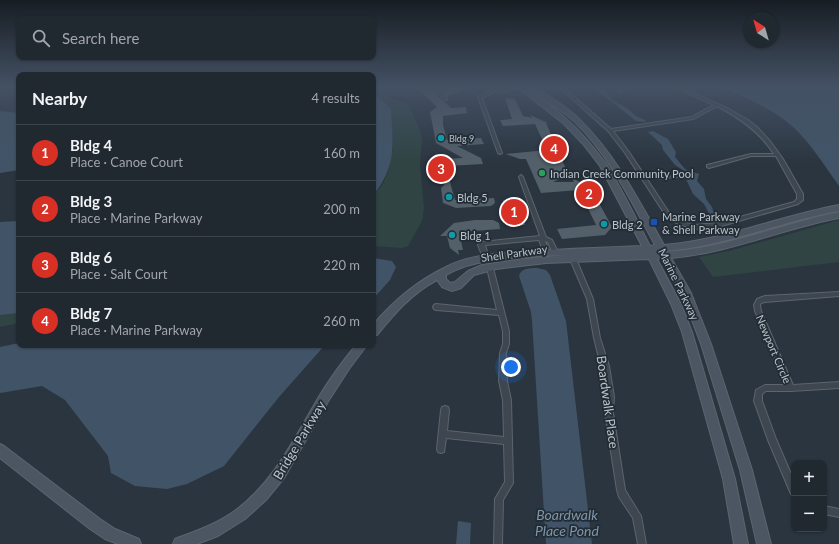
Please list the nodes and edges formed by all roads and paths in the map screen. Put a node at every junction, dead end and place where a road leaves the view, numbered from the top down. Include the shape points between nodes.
1 (485, 112) edge
2 (556, 112) edge
3 (567, 112) edge
4 (590, 112) edge
5 (702, 112) edge
6 (732, 112) edge
7 (610, 130) junction
8 (500, 153) dead end
9 (776, 155) junction
10 (709, 166) dead end
11 (521, 177) dead end
12 (839, 208) edge
13 (839, 215) edge
14 (543, 238) junction
15 (664, 251) junction
16 (551, 252) junction
17 (649, 252) junction
18 (486, 258) junction
19 (573, 259) junction
20 (490, 268) junction
21 (441, 274) junction
22 (839, 294) edge
23 (436, 307) dead end
24 (502, 313) junction
25 (376, 329) edge
26 (360, 348) edge
27 (839, 385) edge
28 (791, 388) junction
29 (445, 410) dead end
30 (443, 434) junction
31 (508, 441) junction
32 (442, 449) dead end
33 (0, 450) edge
34 (791, 484) edge
35 (827, 511) edge
36 (839, 513) edge
37 (134, 544) edge
38 (180, 544) edge
39 (498, 544) edge
40 (642, 544) edge
41 (740, 544) edge
42 (764, 544) edge

1 - 8 street
2 - 17 street, Marine Parkway via 589,145
3 - 15 street, Marine Parkway via 603,149
4 - 7 street
5 - 7 street via 687,120
6 - 9 street via 756,128
7 - 9 street via 628,152 668,215 690,227 718,225 799,201 800,196
9 - 10 street via 751,155
11 - 14 street
12 - 15 street, Shell Parkway
13 - 15 street, Shell Parkway via 723,247
14 - 16 street
14 - 18 street via 484,243 481,246
15 - 17 street, Shell Parkway
15 - 42 street, Marine Parkway via 694,308 752,490
16 - 17 street, Shell Parkway
16 - 18 street, Shell Parkway
17 - 19 street, Shell Parkway
17 - 41 street, Marine Parkway via 676,304 687,332 729,479
18 - 21 street, Shell Parkway via 451,268
19 - 20 street, Shell Parkway via 532,261
19 - 40 street, Boardwalk Place via 591,304 609,393 609,413 621,490 637,516
20 - 21 street, Shell Parkway via 472,272 461,284 454,287 444,284 440,279
20 - 24 street
21 - 25 street via 417,286 406,295
22 - 28 street, Newport Circle via 765,299 757,304
23 - 24 street
24 - 31 street via 507,339 503,353 503,381 507,400
26 - 38 street, Bridge Parkway via 333,384 283,470 262,495 228,524 210,534
27 - 28 street
28 - 34 street, Newport Circle via 764,388 758,396 772,440
29 - 30 street
30 - 31 street
30 - 32 street
31 - 39 street via 509,483 499,498
33 - 37 street via 110,534
35 - 36 street

